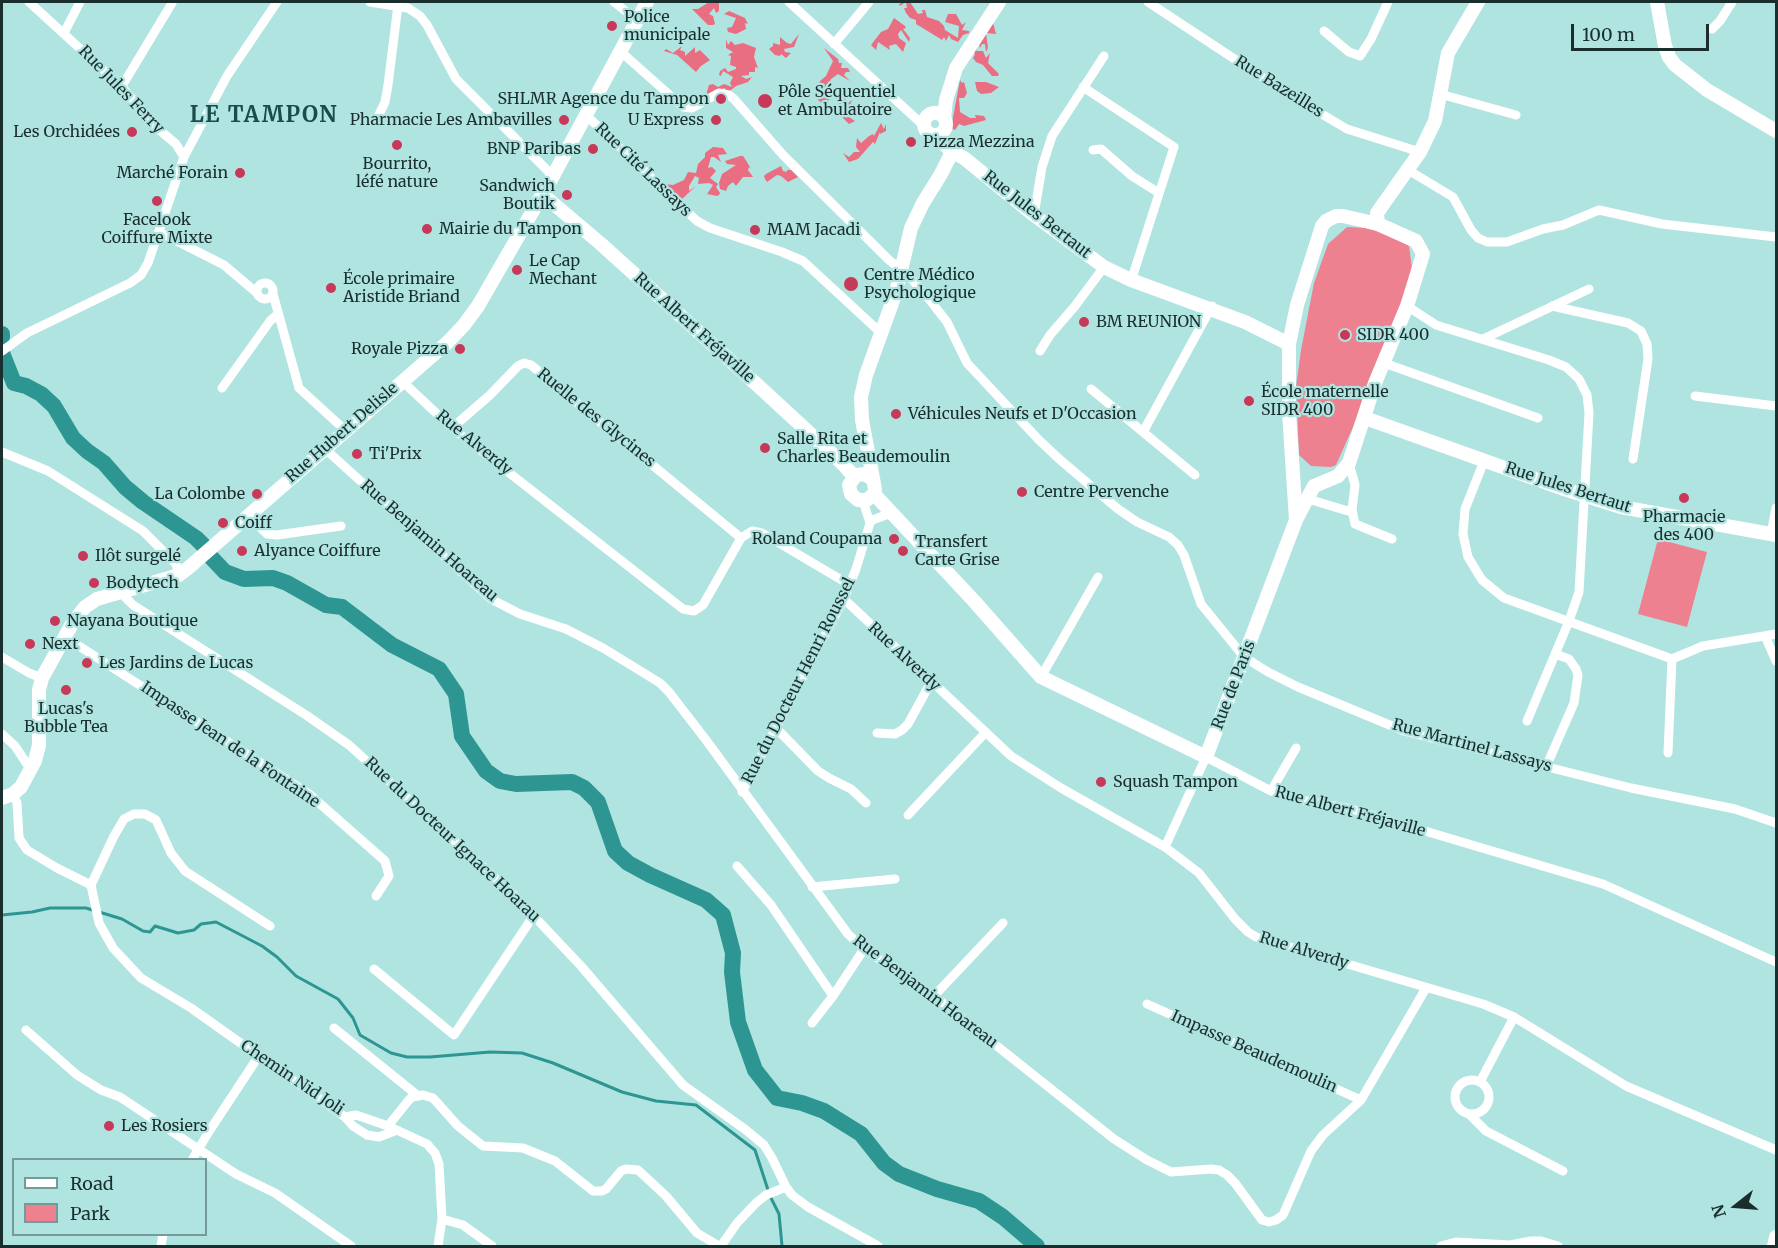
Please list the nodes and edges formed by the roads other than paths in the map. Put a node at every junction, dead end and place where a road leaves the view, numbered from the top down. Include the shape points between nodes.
1 (29, 2) edge
2 (80, 2) edge
3 (277, 2) edge
4 (370, 2) edge
5 (614, 2) edge
6 (647, 2) edge
7 (789, 2) edge
8 (869, 2) edge
9 (999, 2) edge
10 (1148, 2) edge
11 (1388, 2) edge
12 (1478, 2) edge
13 (1658, 2) edge
14 (1732, 2) edge
15 (172, 3) edge
16 (398, 5) junction
17 (408, 5) edge
18 (637, 20) junction
19 (1712, 29) dead end
20 (1324, 31) dead end
21 (64, 33) junction
22 (834, 44) junction
23 (620, 51) junction
24 (1104, 56) dead end
25 (122, 86) junction
26 (1083, 87) junction
27 (1440, 94) junction
28 (1516, 115) dead end
29 (586, 116) junction
30 (376, 121) dead end
31 (937, 124) junction
32 (1776, 131) edge
33 (1093, 150) dead end
34 (957, 151) junction
35 (1420, 152) junction
36 (184, 157) junction
37 (1408, 170) junction
38 (553, 176) junction
39 (542, 194) junction
40 (1159, 194) junction
41 (1034, 215) junction
42 (1378, 219) junction
43 (159, 232) junction
44 (1776, 237) edge
45 (1107, 268) junction
46 (901, 271) junction
47 (238, 276) junction
48 (1131, 279) junction
49 (264, 283) junction
50 (1589, 289) dead end
51 (257, 293) junction
52 (273, 294) junction
53 (1297, 305) junction
54 (1407, 306) junction
55 (1552, 306) junction
56 (1212, 307) junction
57 (278, 314) junction
58 (881, 333) junction
59 (1483, 339) junction
60 (1289, 344) junction
61 (2, 351) edge
62 (1040, 351) dead end
63 (1384, 363) junction
64 (402, 381) junction
65 (222, 388) dead end
66 (1091, 389) dead end
67 (1695, 396) dead end
68 (1776, 406) edge
69 (1365, 418) junction
70 (1538, 418) dead end
71 (452, 428) junction
72 (345, 430) junction
73 (1143, 432) junction
74 (324, 448) junction
75 (2, 452) edge
76 (1633, 459) dead end
77 (1484, 461) junction
78 (1349, 463) junction
79 (1292, 473) junction
80 (1195, 475) dead end
81 (866, 484) junction
82 (1311, 492) junction
83 (1584, 495) junction
84 (1776, 508) edge
85 (1352, 510) junction
86 (891, 513) junction
87 (248, 515) junction
88 (872, 520) junction
89 (1296, 520) junction
90 (341, 526) dead end
91 (1774, 535) edge
92 (741, 538) junction
93 (1392, 539) dead end
94 (183, 572) junction
95 (1098, 577) dead end
96 (849, 585) junction
97 (123, 590) junction
98 (844, 599) junction
99 (1569, 621) junction
100 (1776, 634) edge
101 (1765, 636) junction
102 (65, 637) junction
103 (1555, 654) junction
104 (2, 657) edge
105 (1244, 657) junction
106 (1672, 659) junction
107 (1776, 661) edge
108 (1041, 677) junction
109 (42, 678) junction
110 (931, 682) junction
111 (1527, 721) dead end
112 (777, 729) junction
113 (986, 732) junction
114 (877, 733) dead end
115 (2, 734) edge
116 (1296, 748) dead end
117 (1668, 753) dead end
118 (1206, 757) junction
119 (1546, 767) junction
120 (31, 770) junction
121 (1271, 791) junction
122 (742, 792) junction
123 (7, 796) edge
124 (866, 803) dead end
125 (908, 814) dead end
126 (1776, 823) edge
127 (1165, 847) junction
128 (737, 866) dead end
129 (895, 879) dead end
130 (91, 885) junction
131 (812, 887) junction
132 (376, 896) dead end
133 (534, 915) junction
134 (1003, 923) dead end
135 (270, 926) dead end
136 (864, 949) junction
137 (1776, 963) edge
138 (374, 969) dead end
139 (1426, 988) junction
140 (833, 996) junction
141 (934, 996) junction
142 (1147, 1004) dead end
143 (1514, 1017) junction
144 (812, 1023) dead end
145 (334, 1028) dead end
146 (26, 1030) dead end
147 (258, 1057) junction
148 (1480, 1082) junction
149 (417, 1095) junction
150 (1360, 1100) junction
151 (1469, 1114) junction
152 (345, 1117) junction
153 (392, 1128) junction
154 (199, 1148) junction
155 (1776, 1150) edge
156 (193, 1158) edge
157 (1563, 1171) dead end
158 (781, 1189) junction
159 (442, 1219) junction
160 (1776, 1237) edge
161 (351, 1246) edge
162 (438, 1246) edge
163 (492, 1246) edge
164 (720, 1246) edge
165 (878, 1246) edge
166 (1441, 1246) edge
167 (1558, 1246) edge
168 (1774, 1246) edge

1 - 21 street, Rue Jules Ferry
2 - 21 street
3 - 36 street via 227,76
4 - 16 street
5 - 18 street
6 - 18 street, Rue Hubert Delisle
7 - 22 street, Rue Jules Bertaut
8 - 22 street
9 - 31 street via 956,68
10 - 35 street, Rue Bazeilles via 1347,129
11 - 20 street via 1360,56
12 - 27 street via 1448,53
13 - 32 street via 1665,46 1675,65 1707,90
14 - 19 street
15 - 25 street
16 - 17 street
16 - 30 street via 385,102
17 - 38 street via 427,25 456,79
18 - 23 street, Rue Hubert Delisle
21 - 25 street, Rue Jules Ferry
22 - 31 street, Rue Jules Bertaut
23 - 29 street, Rue Hubert Delisle
23 - 46 street, Rue Martinel Lassays via 683,107 692,108 719,93 729,95 783,155
24 - 26 street
25 - 36 street, Rue Jules Ferry
26 - 40 street via 1174,147
26 - 41 street via 1045,151
27 - 28 street
27 - 35 street via 1435,121
29 - 38 street, Rue Hubert Delisle
29 - 58 street, Rue Cité Lassays via 697,221 803,261
31 - 34 street, Rue Jules Bertaut
33 - 40 street via 1101,149
34 - 41 street, Rue Jules Bertaut
34 - 46 street via 911,228
35 - 37 street
36 - 43 street
37 - 42 street
37 - 44 street via 1453,197 1471,230 1488,242 1507,242 1599,210 1662,224
38 - 39 street, Rue Hubert Delisle
39 - 64 street, Rue Hubert Delisle via 464,325
39 - 81 street, Rue Albert Fréjaville
40 - 48 street
41 - 45 street, Rue Jules Bertaut
42 - 53 street, Rue de Paris via 1336,216 1326,221
42 - 54 street via 1416,241 1423,254
43 - 47 street via 216,260
43 - 61 street via 148,263 136,279 27,333
45 - 48 street, Rue Jules Bertaut
45 - 62 street
46 - 58 street
46 - 105 street, Rue Martinel Lassays via 939,310 975,373 1058,458 1137,522 1178,545 1201,604
47 - 49 street
47 - 51 street
48 - 56 street, Rue Jules Bertaut
49 - 51 street
49 - 52 street via 271,286
50 - 55 street
51 - 52 street via 265,299
52 - 57 street
53 - 56 street, Rue Jules Bertaut via 1281,326 1274,328
53 - 60 street, Rue de Paris
54 - 59 street via 1436,325
54 - 63 street
55 - 59 street
55 - 76 street via 1629,323 1641,331 1648,359
56 - 60 street, Rue Jules Bertaut
56 - 73 street
57 - 65 street
57 - 72 street via 298,388
58 - 81 street via 861,397
59 - 83 street via 1566,367 1579,380 1587,395 1589,413
60 - 79 street, Rue de Paris
63 - 69 street
63 - 70 street
64 - 71 street, Rue Alverdy
64 - 72 street, Rue Hubert Delisle
66 - 73 street
67 - 68 street
69 - 77 street, Rue Jules Bertaut
69 - 78 street
71 - 92 street, Ruelle des Glycines via 518,366 531,365
71 - 92 street, Rue Alverdy via 683,609 694,611 703,605
72 - 74 street, Rue Hubert Delisle
73 - 80 street
74 - 87 street, Rue Hubert Delisle
74 - 122 street, Rue Benjamin Hoareau via 491,599 520,614 566,629 660,683
75 - 94 street via 48,471 143,531
77 - 83 street, Rue Jules Bertaut
77 - 99 street via 1465,508 1463,534 1468,557 1482,580 1504,598
78 - 82 street via 1338,476
78 - 85 street via 1355,485
79 - 82 street
79 - 89 street, Rue de Paris
81 - 86 street, Rue Albert Fréjaville
81 - 88 street
82 - 85 street
82 - 89 street, Rue de Paris
83 - 91 street, Rue Jules Bertaut via 1622,507
83 - 99 street via 1579,592
84 - 91 street
85 - 93 street via 1355,524
86 - 88 street
86 - 108 street, Rue Albert Fréjaville
87 - 90 street via 267,534
87 - 94 street, Rue Hubert Delisle
88 - 96 street, Rue du Docteur Henri Roussel
89 - 105 street, Rue de Paris
92 - 96 street via 757,531
94 - 97 street, Rue Hubert Delisle
95 - 108 street
96 - 98 street, Rue du Docteur Henri Roussel
97 - 102 street, Rue Hubert Delisle via 97,598 85,607
97 - 133 street, Rue du Docteur Ignace Hoarau via 133,605 349,745
98 - 110 street, Rue Alverdy
98 - 112 street, Rue du Docteur Henri Roussel
99 - 103 street
99 - 106 street
100 - 101 street
101 - 106 street via 1702,646
101 - 107 street
102 - 109 street, Rue Hubert Delisle
102 - 132 street, Impasse Jean de la Fontaine via 309,794 385,861 389,876
103 - 111 street
103 - 119 street via 1569,659 1576,669 1577,681 1574,703
104 - 109 street
105 - 118 street, Rue de Paris
105 - 119 street, Rue Martinel Lassays via 1298,687 1404,731
106 - 117 street
108 - 118 street, Rue Albert Fréjaville
109 - 120 street, Rue Hubert Delisle via 38,753
110 - 113 street, Rue Alverdy
110 - 114 street via 909,724 895,734
112 - 122 street, Rue du Docteur Henri Roussel
112 - 124 street via 818,771 851,789
113 - 125 street
113 - 127 street, Rue Alverdy via 1011,756
115 - 120 street
116 - 121 street
118 - 121 street, Rue Albert Fréjaville
118 - 127 street, Rue de Paris
119 - 126 street, Rue Martinel Lassays via 1735,808
120 - 123 street, Rue Hubert Delisle via 21,787
121 - 137 street, Rue Albert Fréjaville via 1351,809 1603,884
122 - 131 street, Rue Benjamin Hoareau
123 - 130 street via 17,802 19,838 27,850
127 - 139 street, Rue Alverdy via 1198,873 1235,919 1256,937
128 - 140 street via 771,905
129 - 131 street
130 - 135 street via 124,819 145,814 156,820 171,853 185,871
130 - 147 street, Chemin Nid Joli via 99,923 113,948 141,978 191,1008
131 - 136 street, Rue Benjamin Hoareau
133 - 138 street via 454,1035
133 - 158 street, Rue du Docteur Ignace Hoarau via 683,1085 769,1151
134 - 141 street
136 - 140 street
136 - 141 street, Rue Benjamin Hoareau
139 - 143 street, Rue Alverdy
139 - 150 street, Rue Benjamin Hoareau
140 - 144 street
141 - 150 street, Rue Benjamin Hoareau via 1114,1139 1163,1170 1219,1170 1235,1183 1262,1220 1269,1222 1283,1215 1302,1167 1323,1135
142 - 150 street, Impasse Beaudemoulin
143 - 148 street
143 - 155 street, Rue Alverdy via 1626,1086
145 - 149 street
146 - 154 street via 77,1076 120,1097
147 - 152 street, Chemin Nid Joli
147 - 154 street
148 - 151 street via 1488,1092 1488,1102 1484,1109
148 - 151 street via 1467,1081 1457,1089 1456,1102 1461,1111
149 - 153 street via 408,1101
149 - 164 street via 433,1098 483,1146 524,1148 555,1161 593,1191 606,1189 626,1168 638,1170 697,1233
151 - 157 street via 1486,1131
152 - 153 street, Chemin Nid Joli via 356,1115
152 - 153 street via 367,1135 379,1137
153 - 159 street, Chemin Nid Joli via 428,1144 435,1153
154 - 156 street
154 - 161 street via 236,1174 275,1193
158 - 164 street via 766,1194
158 - 165 street, Rue du Docteur Ignace Hoarau
159 - 162 street
159 - 163 street via 463,1225
160 - 168 street
166 - 167 street via 1456,1242 1510,1245 1541,1241

